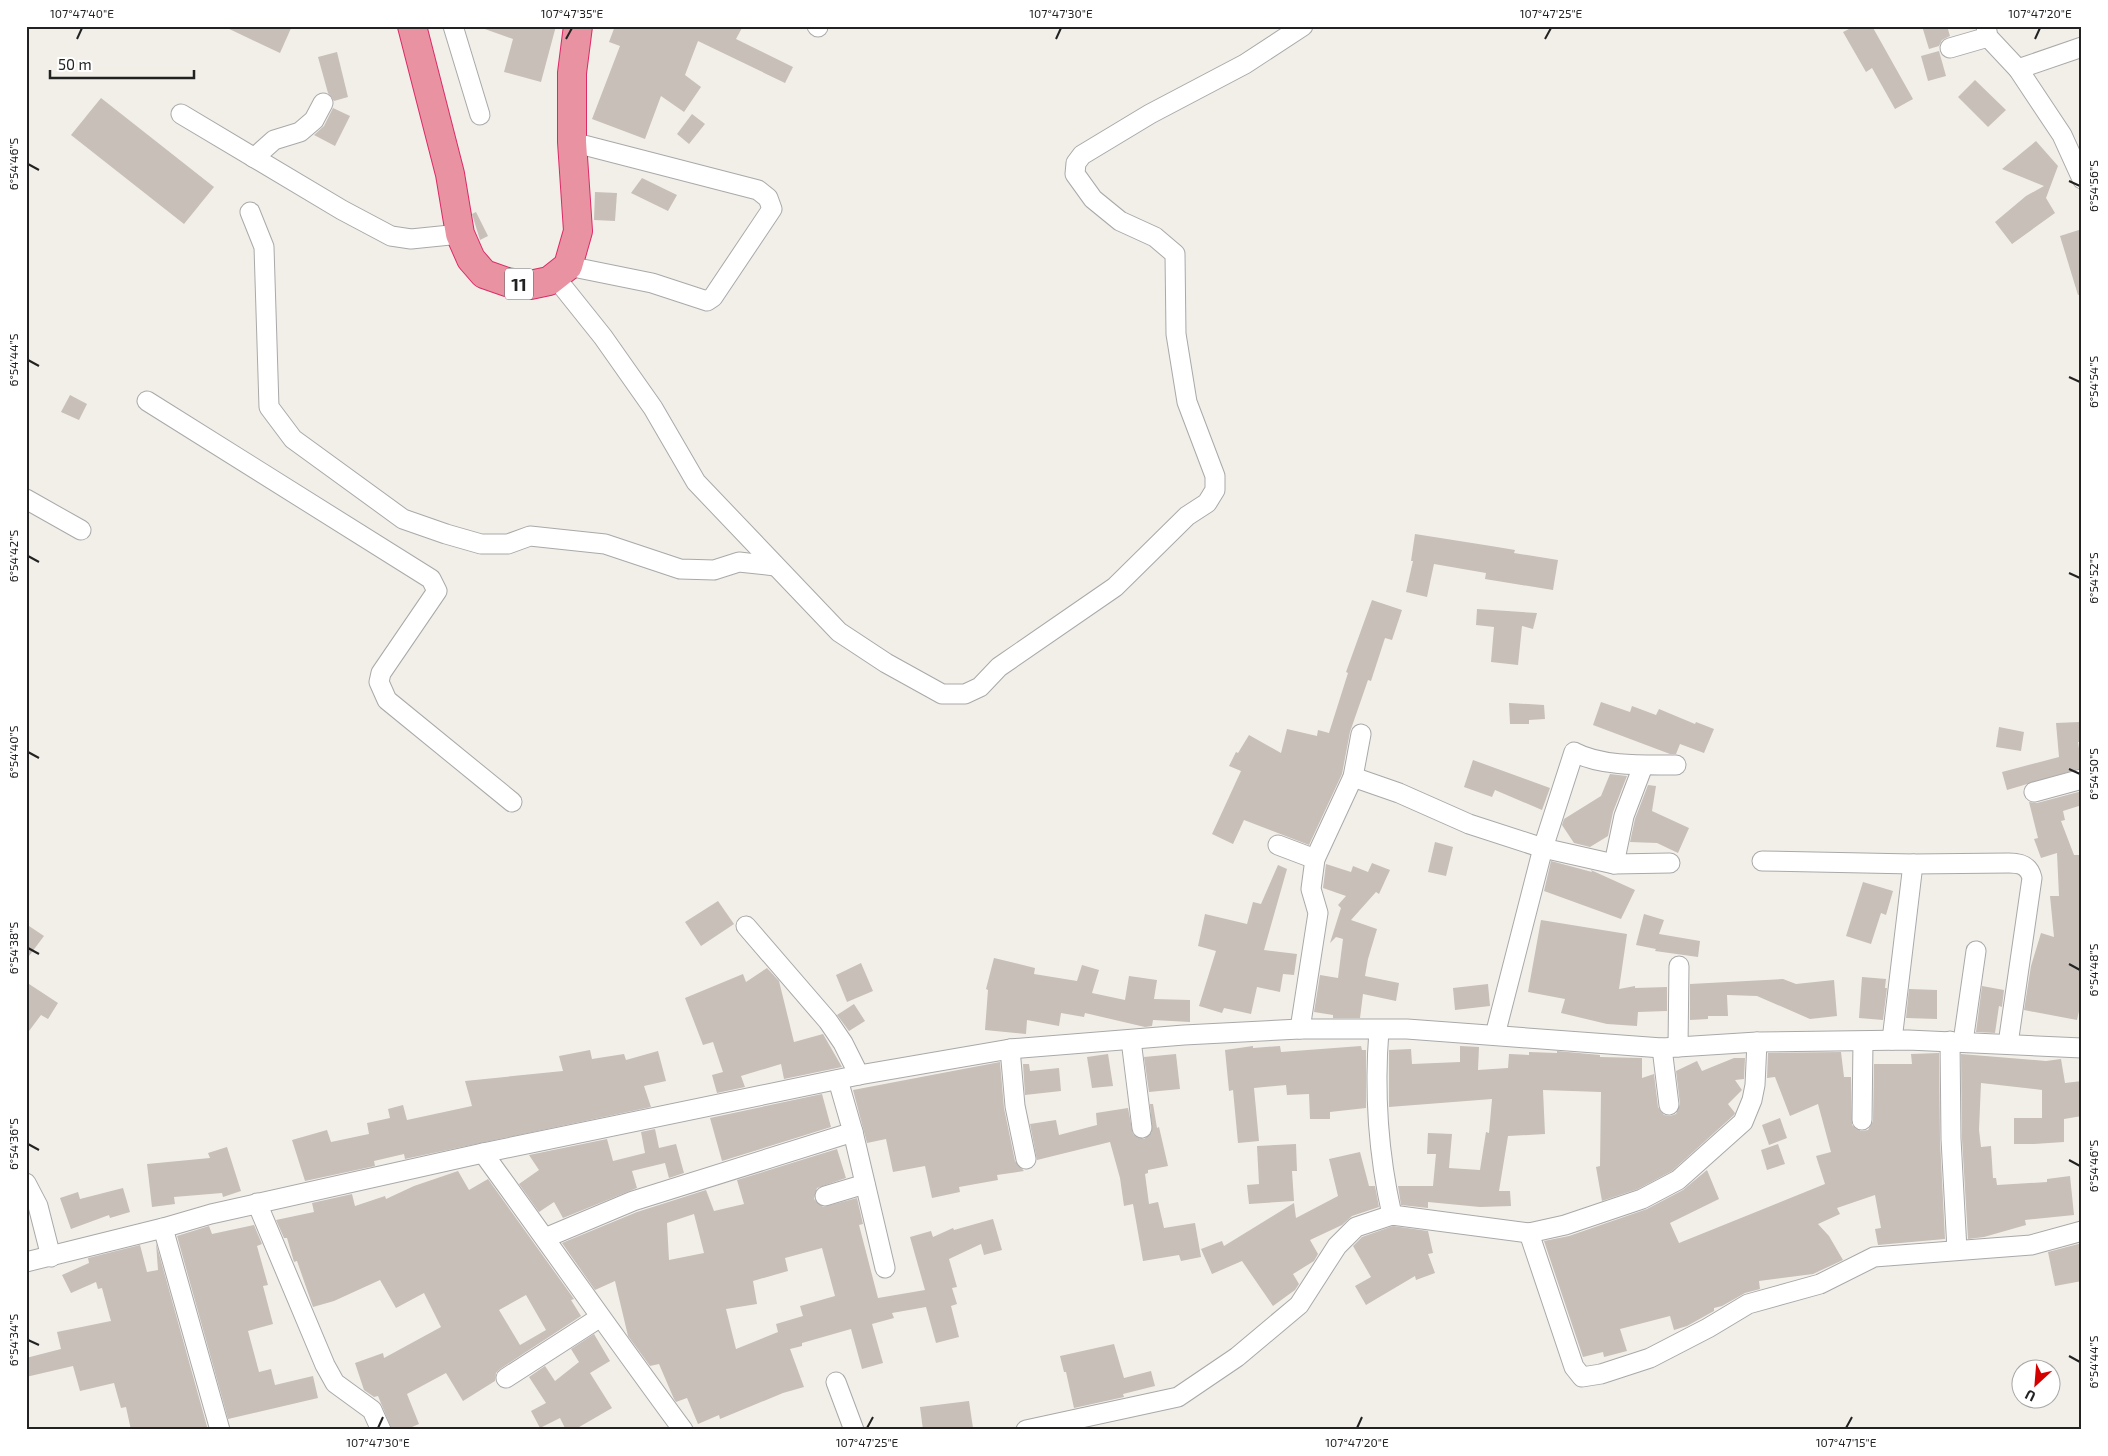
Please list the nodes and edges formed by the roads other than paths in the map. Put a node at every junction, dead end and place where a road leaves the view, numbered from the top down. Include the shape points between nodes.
1 (412, 26) edge
2 (453, 26) edge
3 (578, 26) edge
4 (1303, 26) edge
5 (1987, 32) edge
6 (2082, 47) edge
7 (1950, 48) dead end
8 (2018, 69) junction
9 (323, 103) dead end
10 (181, 114) dead end
11 (480, 115) dead end
12 (572, 142) junction
13 (254, 158) junction
14 (2082, 179) edge
15 (250, 212) dead end
16 (460, 234) junction
17 (561, 272) junction
18 (147, 401) dead end
19 (26, 500) edge
20 (81, 530) dead end
21 (775, 566) junction
22 (1361, 734) dead end
23 (1676, 765) dead end
24 (1643, 766) junction
25 (1353, 777) junction
26 (2082, 778) edge
27 (2034, 792) dead end
28 (512, 802) dead end
29 (1278, 846) dead end
30 (1543, 848) junction
31 (1315, 859) junction
32 (1762, 860) dead end
33 (1670, 863) dead end
34 (1614, 864) junction
35 (1913, 864) junction
36 (746, 926) dead end
37 (1976, 951) dead end
38 (1679, 966) dead end
39 (1300, 1029) junction
40 (1379, 1030) junction
41 (1494, 1036) junction
42 (1131, 1040) junction
43 (1892, 1040) junction
44 (1757, 1042) junction
45 (1863, 1042) junction
46 (1956, 1042) junction
47 (2008, 1044) junction
48 (1670, 1048) junction
49 (2082, 1048) edge
50 (1010, 1049) junction
51 (859, 1075) junction
52 (838, 1080) junction
53 (1670, 1104) dead end
54 (1862, 1120) dead end
55 (1142, 1128) dead end
56 (853, 1132) junction
57 (482, 1153) junction
58 (1026, 1159) dead end
59 (26, 1184) edge
60 (865, 1184) junction
61 (824, 1196) dead end
62 (257, 1204) junction
63 (1392, 1215) junction
64 (163, 1228) junction
65 (2082, 1231) edge
66 (1529, 1233) junction
67 (545, 1238) junction
68 (1957, 1250) junction
69 (51, 1257) junction
70 (26, 1262) edge
71 (885, 1268) dead end
72 (599, 1318) junction
73 (506, 1378) dead end
74 (836, 1382) dead end
75 (220, 1430) edge
76 (381, 1430) edge
77 (683, 1430) edge
78 (854, 1430) edge
79 (1026, 1430) edge

1 - 16 highway, 11 via 450,174
2 - 11 street
3 - 12 highway via 572,73
4 - 21 street via 1245,64 1082,154 1076,163 1075,174 1094,199 1120,221 1155,237 1174,254 1176,334 1186,402 1215,476 1215,490 1207,503 1187,516 1115,587 999,667 980,687 965,694 942,694 839,632
5 - 7 street
5 - 8 street
6 - 8 street
8 - 14 street via 2062,135
9 - 13 street via 314,120 300,132 274,140
10 - 13 street
12 - 17 highway via 578,231
12 - 17 street via 758,190 768,198 772,208 714,297 707,301 652,283
13 - 16 street via 391,236 411,239
15 - 21 street via 264,247 268,407 292,439 403,518 481,544 508,544 530,536 605,544 680,569 714,570 738,562
16 - 17 highway, 11 via 471,259 484,274 530,285 543,283
17 - 21 street via 647,400 696,482
18 - 28 street via 431,579 437,591 381,673 379,682 387,700
19 - 20 street
22 - 25 street
23 - 24 street
24 - 30 street via 1584,758 1574,752
24 - 34 street via 1624,816
25 - 30 street via 1469,824
25 - 31 street
26 - 27 street
29 - 31 street
30 - 34 street
30 - 41 street
31 - 39 street via 1311,889 1318,913
32 - 35 street
33 - 34 street
35 - 43 street
35 - 47 street via 2017,863 2031,873
36 - 51 street via 828,1021
37 - 46 street
38 - 48 street
39 - 40 street
39 - 42 street
40 - 41 street
40 - 63 street via 1376,1090 1382,1171
41 - 48 street
42 - 50 street
42 - 55 street
43 - 45 street
43 - 46 street
44 - 45 street
44 - 48 street
44 - 66 street via 1752,1100 1742,1122 1720,1145 1678,1180 1642,1199 1565,1225
45 - 54 street
46 - 47 street
46 - 68 street via 1951,1139
47 - 49 street
48 - 53 street
50 - 51 street
50 - 58 street
51 - 52 street
52 - 56 street
52 - 57 street
56 - 60 street
56 - 67 street via 634,1201
57 - 62 street
57 - 67 street
59 - 69 street via 38,1206
60 - 61 street
60 - 71 street
62 - 64 street
62 - 76 street via 325,1365 335,1382 372,1410
63 - 66 street
63 - 79 street via 1356,1227 1337,1246 1300,1305 1236,1357 1178,1397
64 - 69 street
64 - 75 street
65 - 68 street via 2031,1245
66 - 68 street via 1574,1367 1582,1377 1650,1358 1748,1304 1820,1284 1874,1257
67 - 72 street
69 - 70 street
72 - 73 street
72 - 77 street
74 - 78 street

